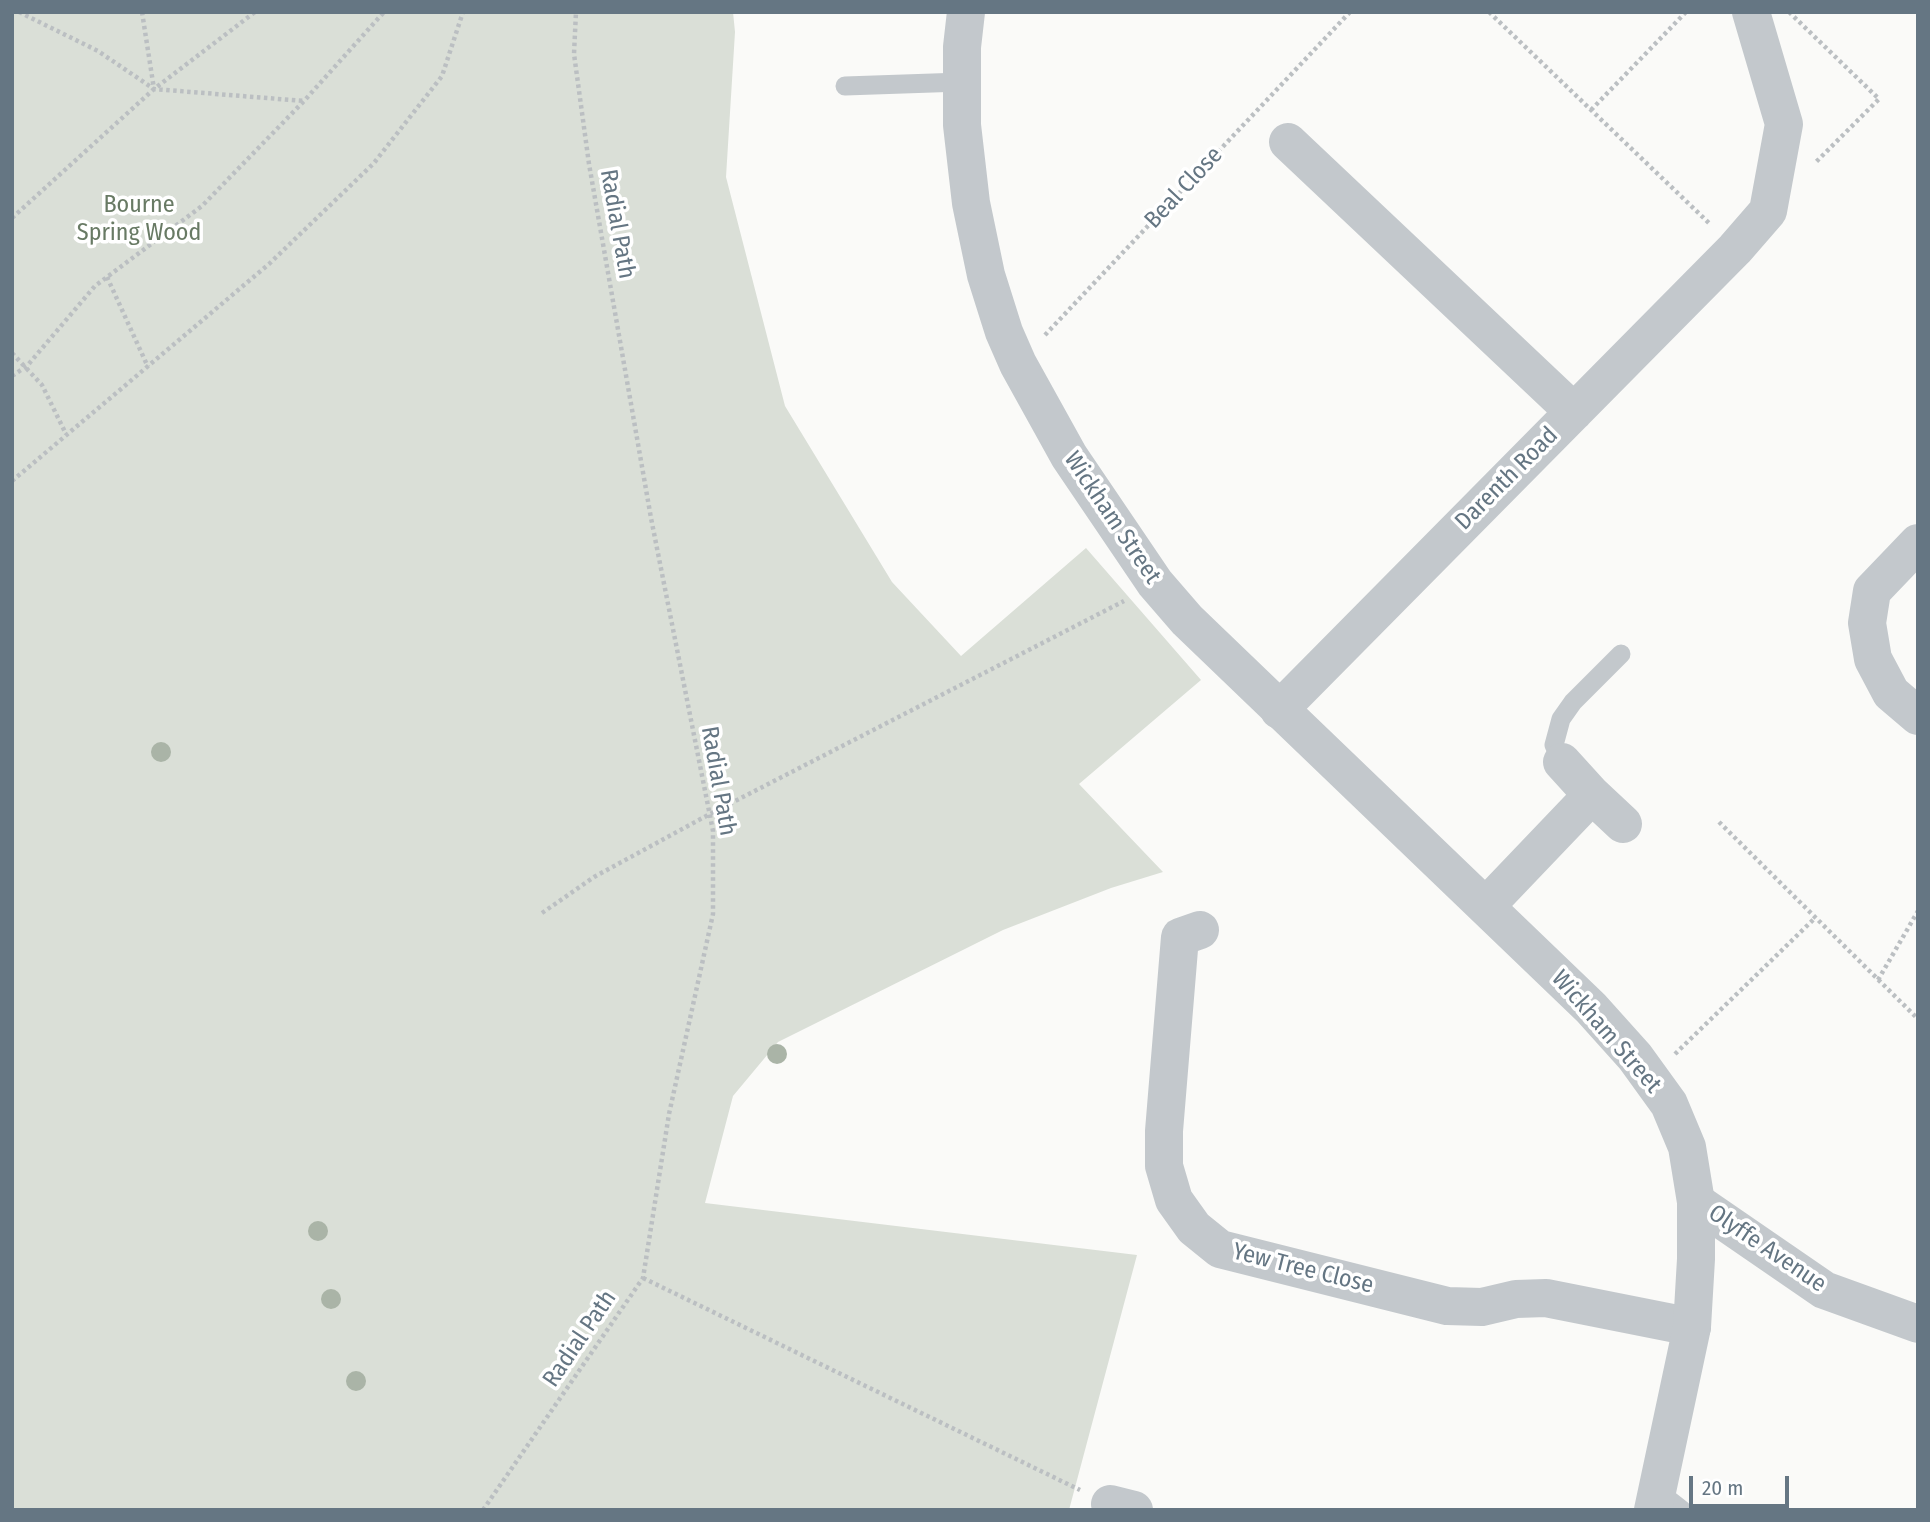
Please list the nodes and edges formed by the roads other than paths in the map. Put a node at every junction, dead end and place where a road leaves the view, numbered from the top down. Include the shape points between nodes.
1 (1752, 12) edge
2 (965, 13) edge
3 (962, 82) junction
4 (845, 86) dead end
5 (1288, 142) dead end
6 (1574, 412) junction
7 (1918, 543) edge
8 (1621, 654) dead end
9 (1279, 710) junction
10 (1918, 716) edge
11 (1562, 762) joint
12 (1592, 795) junction
13 (1623, 824) dead end
14 (1486, 906) junction
15 (1200, 930) dead end
16 (1696, 1202) junction
17 (1918, 1324) edge
18 (1692, 1327) junction
19 (1665, 1504) edge

1 - 6 street, Darenth Road via 1784,124 1768,211
2 - 3 street, Wickham Street
3 - 4 lane
3 - 9 street, Wickham Street via 971,203 986,275 1018,364 1069,456 1155,583
5 - 6 street
6 - 9 street, Darenth Road
7 - 10 street via 1872,591 1867,622 1873,659 1891,692
8 - 11 lane via 1561,719 1554,745
9 - 14 street, Wickham Street
11 - 12 street
12 - 13 street
12 - 14 street
14 - 16 street, Wickham Street via 1635,1057 1662,1096 1687,1147
15 - 18 street, Yew Tree Close via 1180,937 1164,1166 1174,1200 1194,1228 1220,1249 1447,1306 1482,1307 1516,1298 1546,1298
16 - 17 street, Olyffe Avenue via 1824,1290
16 - 18 street, Wickham Street
18 - 19 street, Wickham Street

